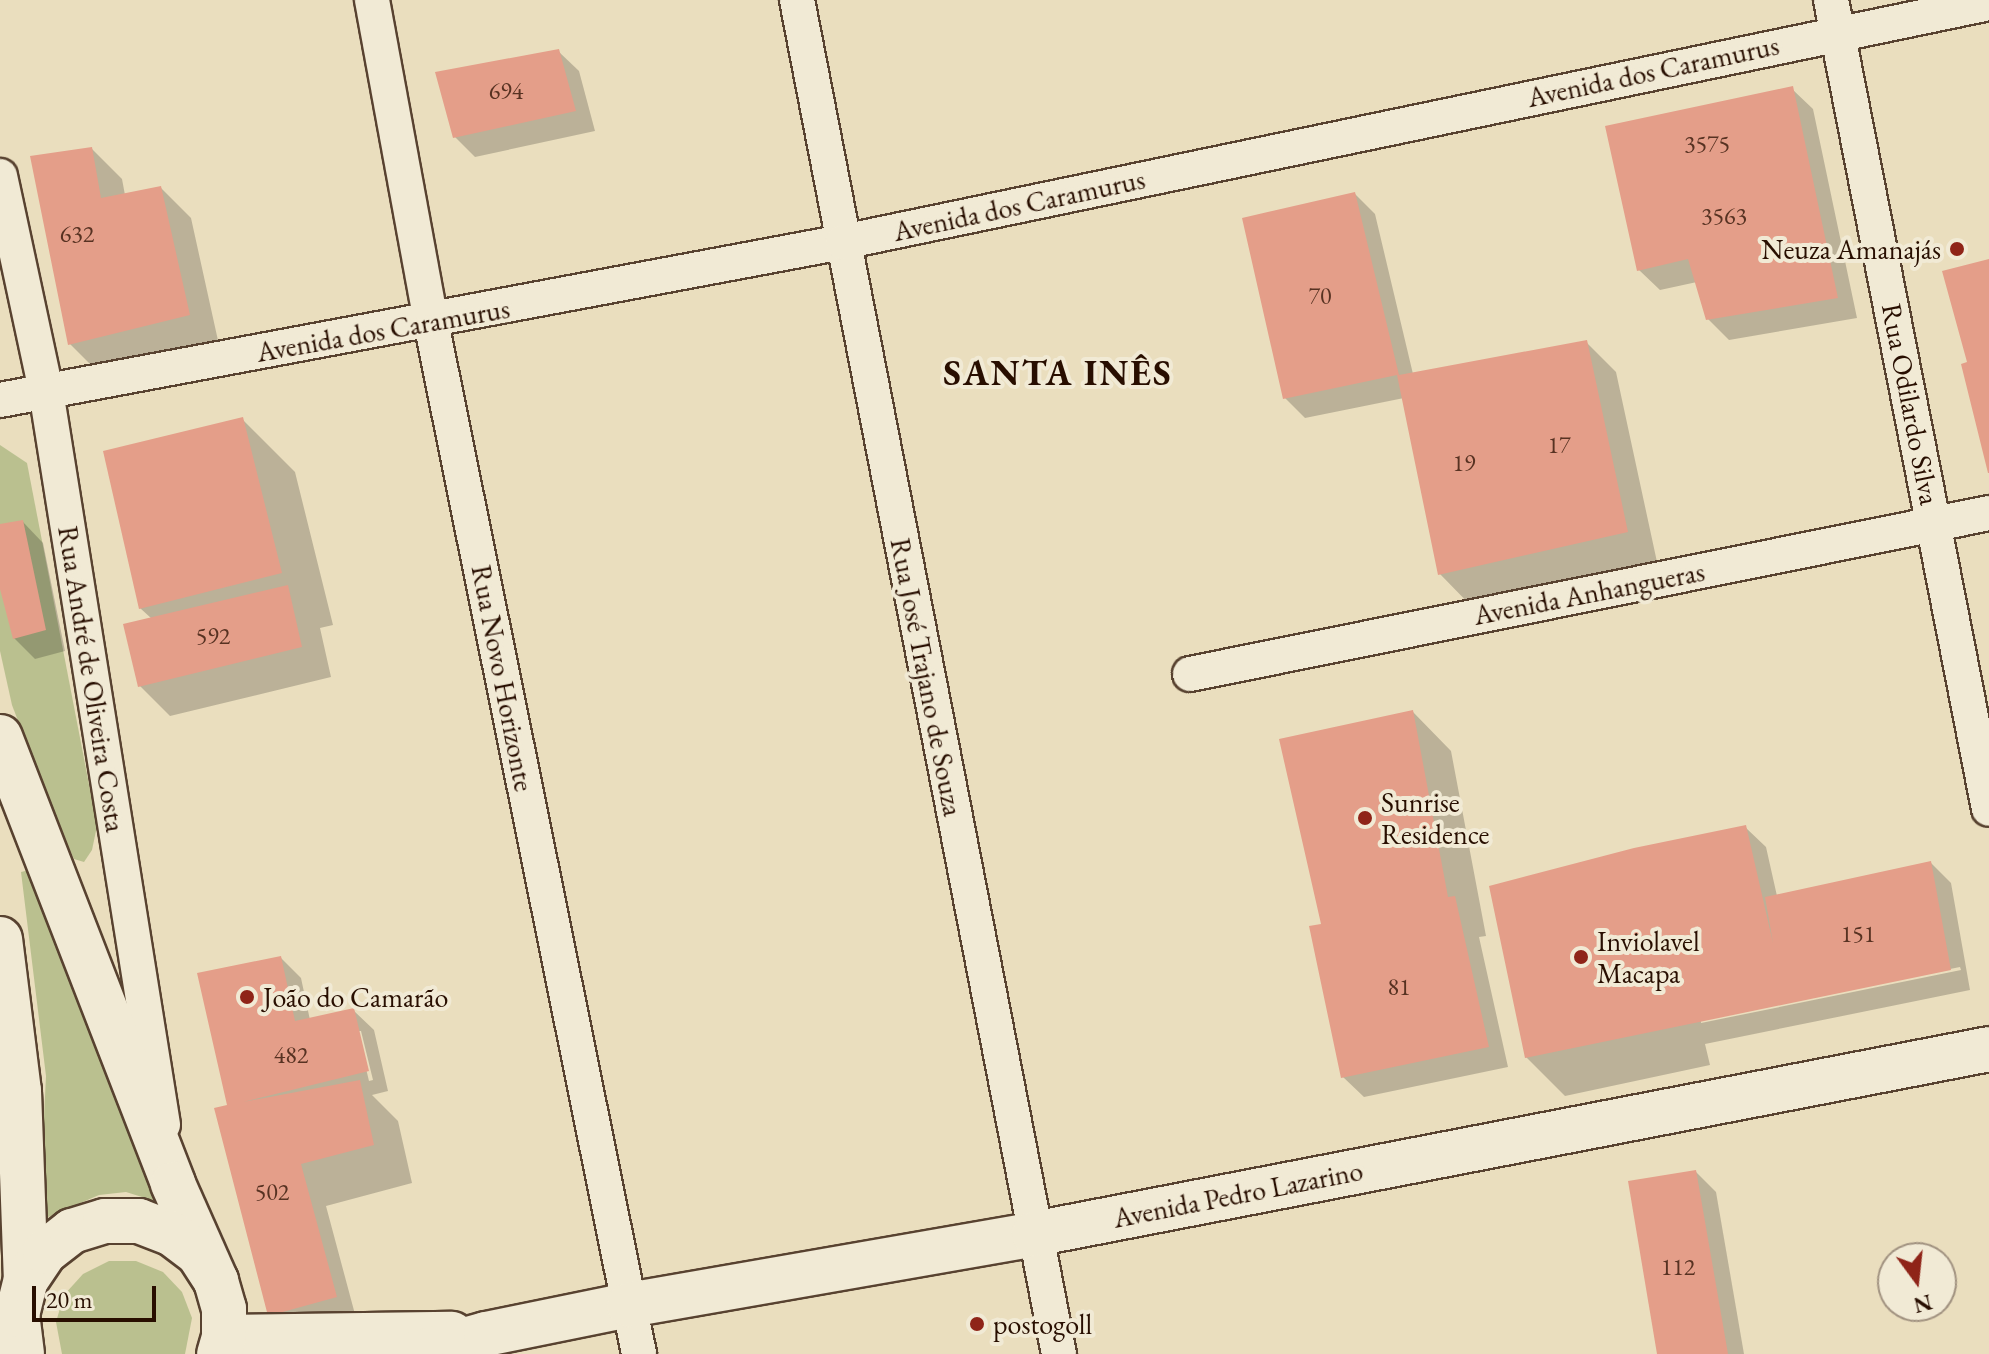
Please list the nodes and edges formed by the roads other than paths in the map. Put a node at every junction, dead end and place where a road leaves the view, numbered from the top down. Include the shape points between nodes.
1 (372, 0) edge
2 (797, 0) edge
3 (1989, 3) edge
4 (1835, 16) edge
5 (0, 176) edge
6 (843, 242) junction
7 (431, 322) junction
8 (46, 391) junction
9 (0, 400) edge
10 (1989, 513) edge
11 (1935, 523) junction
12 (1190, 674) dead end
13 (0, 737) edge
14 (1989, 809) edge
15 (0, 939) edge
16 (1989, 1049) edge
17 (173, 1184) junction
18 (1034, 1234) junction
19 (216, 1281) junction
20 (629, 1305) junction
21 (18, 1326) edge
22 (486, 1334) junction
23 (221, 1346) edge
24 (415, 1354) edge
25 (639, 1354) edge
26 (1059, 1354) edge

1 - 7 street, Rua Novo Horizonte
2 - 6 street, Rua José Trajano de Souza
3 - 4 street, Avenida dos Caramurus
4 - 6 street, Avenida dos Caramurus
4 - 11 street, Rua Odilardo Silva
5 - 8 street, Rua André de Oliveira Costa
6 - 7 street, Avenida dos Caramurus
6 - 18 street, Rua José Trajano de Souza
7 - 8 street, Avenida dos Caramurus
7 - 20 street, Rua Novo Horizonte
8 - 9 street, Avenida dos Caramurus
8 - 17 street, Rua André de Oliveira Costa
10 - 11 street, Avenida Anhangueras
11 - 12 street, Avenida Anhangueras
11 - 14 street, Rua Odilardo Silva
13 - 17 main road, Rua André de Oliveira Costa
15 - 21 main road via 19,1091
16 - 18 main road, Avenida Pedro Lazarino
17 - 19 main road, Rua André de Oliveira Costa
18 - 20 main road, Avenida Pedro Lazarino
18 - 26 street, Rua José Trajano de Souza
19 - 21 main road via 198,1253 171,1233 139,1221 116,1221 72,1231 45,1252
19 - 23 main road via 224,1309
20 - 22 main road, Avenida Pedro Lazarino
20 - 25 street, Rua Novo Horizonte
22 - 23 main road, Avenida Pedro Lazarino
22 - 24 main road, Avenida Pedro Lazarino

